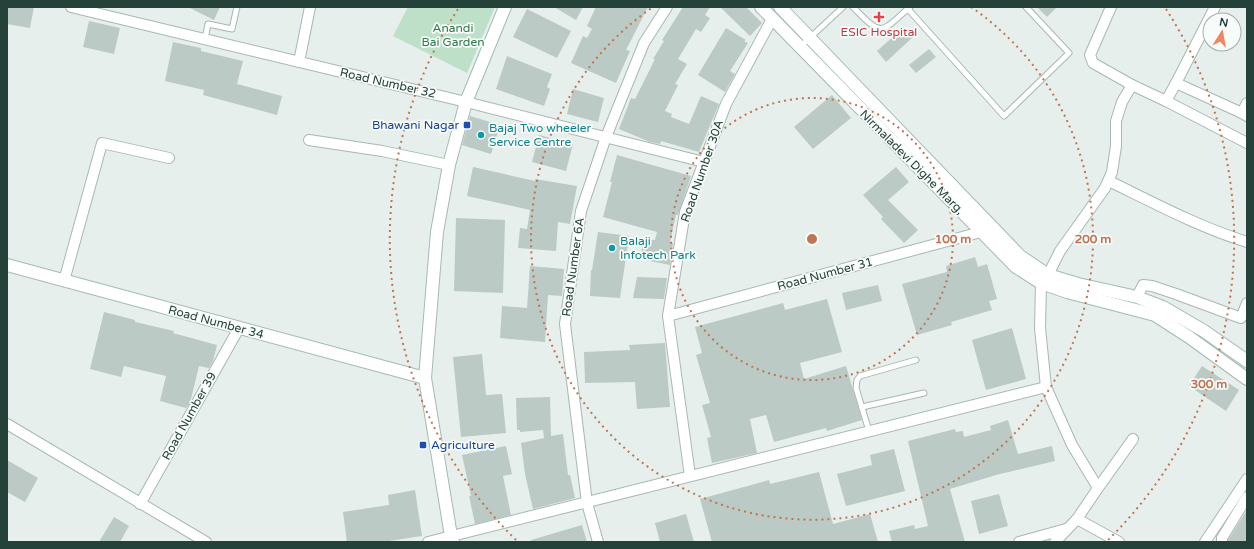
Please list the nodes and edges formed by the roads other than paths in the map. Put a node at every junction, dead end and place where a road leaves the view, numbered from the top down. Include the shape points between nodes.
1 (71, 7) edge
2 (237, 7) edge
3 (310, 7) edge
4 (505, 7) edge
5 (667, 7) edge
6 (761, 7) edge
7 (780, 7) edge
8 (843, 7) edge
9 (853, 7) edge
10 (1026, 7) edge
11 (1111, 7) edge
12 (1215, 7) edge
13 (909, 8) edge
14 (772, 19) junction
15 (809, 38) junction
16 (204, 39) junction
17 (800, 47) junction
18 (299, 62) junction
19 (1176, 83) junction
20 (1132, 85) junction
21 (1166, 101) junction
22 (466, 102) junction
23 (1247, 103) edge
24 (1244, 114) edge
25 (606, 137) junction
26 (309, 140) dead end
27 (1247, 143) edge
28 (169, 158) dead end
29 (704, 162) junction
30 (449, 166) junction
31 (1109, 181) junction
32 (981, 232) junction
33 (1247, 242) edge
34 (7, 266) edge
35 (1045, 279) junction
36 (64, 281) junction
37 (1137, 297) junction
38 (1247, 303) edge
39 (668, 316) junction
40 (239, 328) junction
41 (1243, 358) edge
42 (916, 360) dead end
43 (1230, 366) junction
44 (425, 378) junction
45 (1247, 379) edge
46 (1046, 387) junction
47 (924, 393) dead end
48 (862, 407) junction
49 (7, 424) edge
50 (869, 431) junction
51 (1133, 439) dead end
52 (690, 476) junction
53 (1247, 479) edge
54 (1098, 488) junction
55 (1247, 497) edge
56 (587, 503) junction
57 (140, 504) junction
58 (1077, 519) junction
59 (1066, 529) junction
60 (452, 539) edge
61 (206, 542) edge
62 (428, 542) edge
63 (598, 542) edge
64 (1019, 542) edge
65 (1055, 542) edge
66 (1119, 542) edge
67 (1205, 542) edge
68 (1222, 542) edge

1 - 16 street, Road Number 32
2 - 16 lane via 232,30 208,24
3 - 18 street
4 - 22 main road
5 - 25 street, Road Number 6A via 644,43
6 - 14 main road, Nirmaladevi Dighe Marg,
7 - 15 main road, Nirmaladevi Dighe Marg,
8 - 15 lane
9 - 13 lane via 879,29 885,28
10 - 13 lane via 1069,53 1004,116
11 - 20 street via 1090,59
12 - 19 street
14 - 17 main road, Nirmaladevi Dighe Marg,
14 - 29 street, Road Number 30A via 726,104
15 - 17 lane
15 - 35 main road, Nirmaladevi Dighe Marg,
16 - 18 street, Road Number 32
17 - 32 main road, Nirmaladevi Dighe Marg,
18 - 22 street, Road Number 32
19 - 21 street
19 - 24 street
20 - 21 street
20 - 31 street via 1122,102 1116,122 1116,146
21 - 27 street
22 - 25 street, Road Number 32
22 - 30 main road
23 - 24 street
25 - 29 street, Road Number 32
25 - 56 street, Road Number 6A via 581,211 565,324
26 - 30 street
28 - 36 street via 102,143
29 - 39 street, Road Number 30A via 685,212
30 - 44 main road via 437,232
31 - 33 street via 1172,212
31 - 35 street via 1060,251
32 - 35 main road, Nirmaladevi Dighe Marg, via 1016,267
32 - 39 street, Road Number 31
34 - 36 main road, Road Number 34
35 - 37 main road, Nirmaladevi Dighe Marg,
35 - 43 main road, Nirmaladevi Dighe Marg, via 1066,292 1155,315
35 - 46 street via 1040,328
36 - 40 main road, Road Number 34
37 - 38 street via 1143,285 1152,286 1241,318
37 - 41 main road, Nirmaladevi Dighe Marg, via 1163,307
39 - 52 street, Road Number 30A
40 - 44 main road, Road Number 34
40 - 57 street, Road Number 39
41 - 43 main road
42 - 48 lane via 860,376 856,388
43 - 45 main road, Nirmaladevi Dighe Marg,
44 - 60 main road
46 - 50 street
46 - 54 street via 1072,445
47 - 48 lane
48 - 50 lane
49 - 57 street
50 - 52 street
51 - 54 street
52 - 56 street
53 - 67 street
54 - 58 street
55 - 68 street
56 - 60 street
56 - 63 street, Road Number 6A
57 - 61 street
58 - 59 street
58 - 66 street
59 - 64 street
59 - 65 street
60 - 62 street

